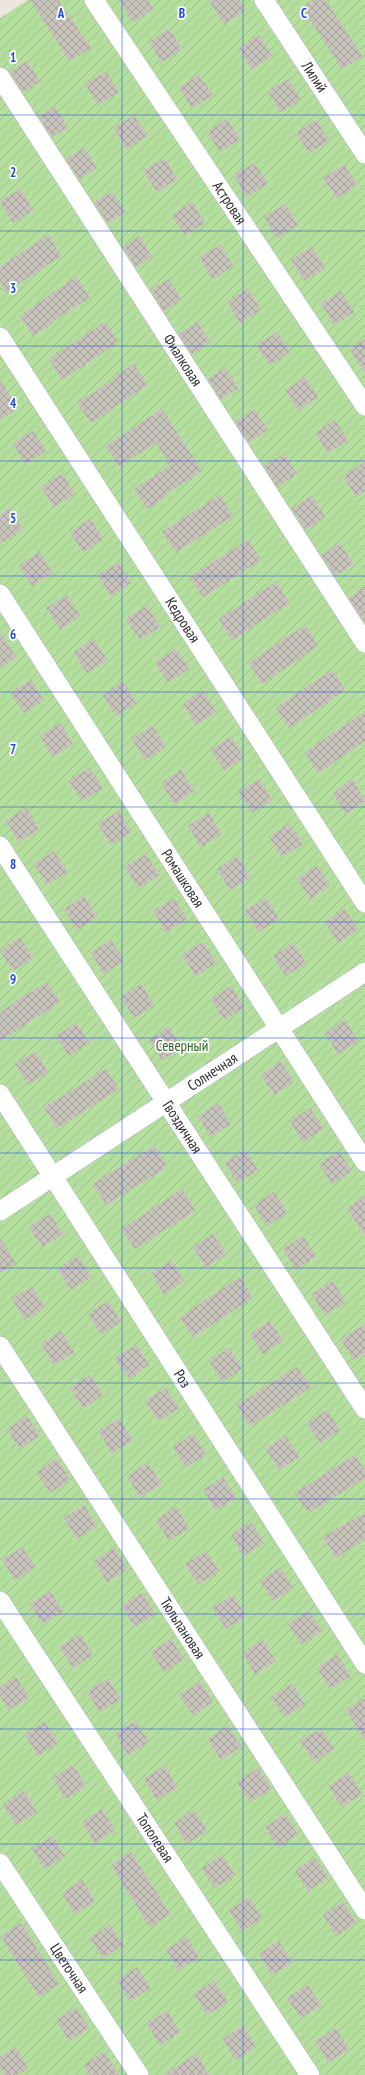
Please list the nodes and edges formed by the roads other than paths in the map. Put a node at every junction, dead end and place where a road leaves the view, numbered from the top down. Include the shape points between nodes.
1 (94, 0) edge
2 (264, 0) edge
3 (0, 77) edge
4 (365, 154) edge
5 (0, 337) edge
6 (365, 406) edge
7 (0, 594) edge
8 (365, 643) edge
9 (0, 846) edge
10 (365, 903) edge
11 (365, 972) edge
12 (278, 1028) junction
13 (0, 1094) edge
14 (167, 1102) junction
15 (365, 1162) edge
16 (53, 1177) junction
17 (0, 1211) edge
18 (0, 1346) edge
19 (365, 1409) edge
20 (0, 1601) edge
21 (365, 1664) edge
22 (0, 1862) edge
23 (365, 1910) edge
24 (139, 2075) edge
25 (310, 2075) edge

1 - 6 street, Астровая
2 - 4 street, Лилий
3 - 8 street, Фиалковая
5 - 10 street, Кедровая
7 - 12 street, Ромашковая
9 - 14 street, Гвоздичная
11 - 12 street, Солнечная
12 - 14 street, Солнечная
12 - 15 street, Ромашковая
13 - 16 street, Роз
14 - 16 street, Солнечная
14 - 19 street, Гвоздичная
16 - 17 street, Солнечная
16 - 21 street, Роз
18 - 23 street, Тюльпановая
20 - 25 street, Тополевая
22 - 24 street, Цветочная

